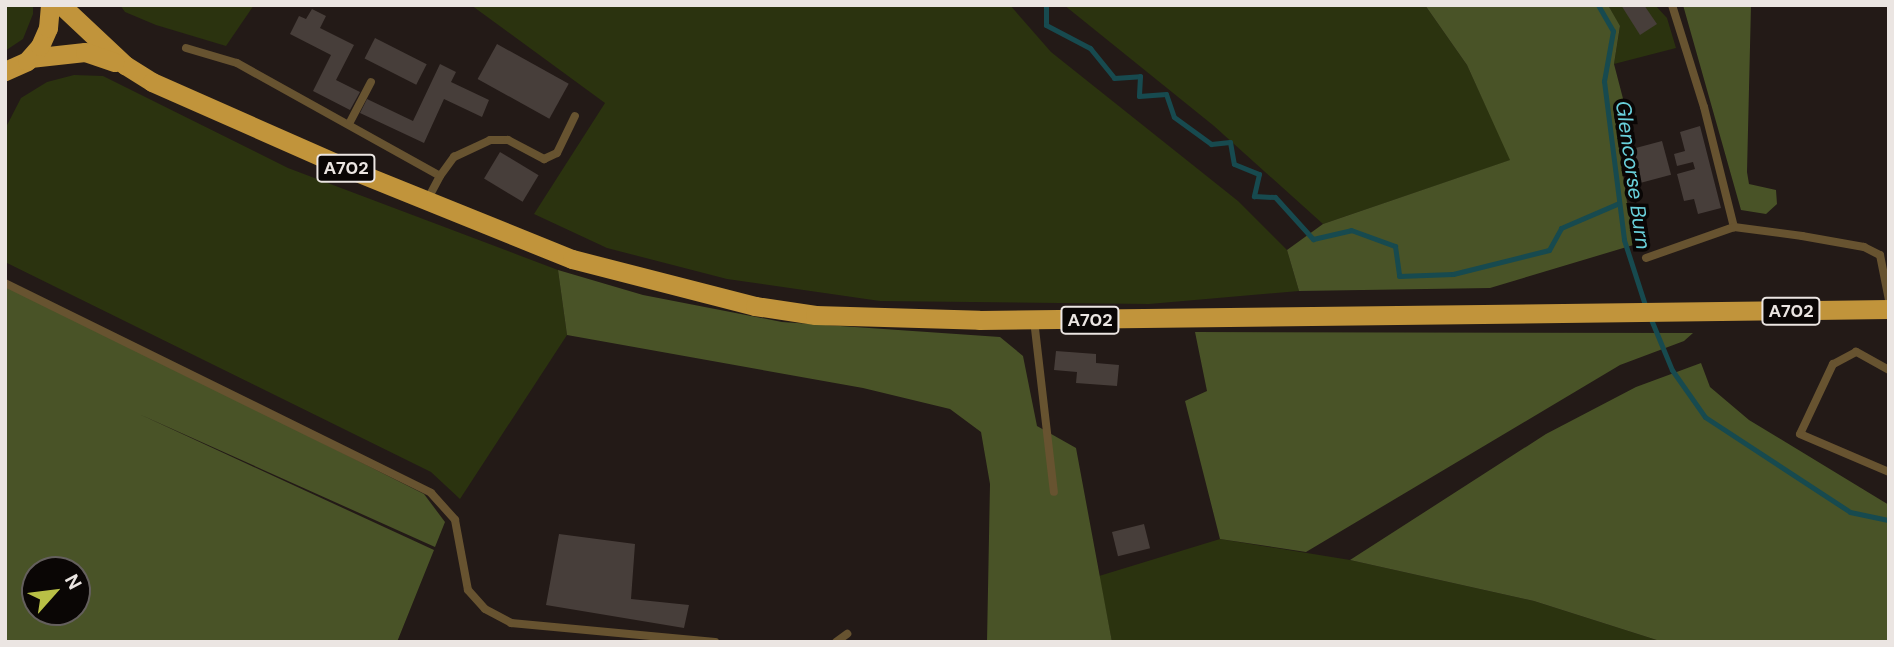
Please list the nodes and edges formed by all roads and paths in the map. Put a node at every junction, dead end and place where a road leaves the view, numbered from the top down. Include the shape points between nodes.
1 (50, 5) edge
2 (61, 5) edge
3 (1672, 5) edge
4 (186, 48) dead end
5 (30, 58) junction
6 (125, 65) junction
7 (5, 71) edge
8 (371, 82) dead end
9 (575, 116) dead end
10 (350, 122) junction
11 (440, 176) junction
12 (427, 200) junction
13 (1734, 227) junction
14 (1646, 258) dead end
15 (5, 283) edge
16 (1889, 300) edge
17 (1889, 309) edge
18 (1034, 320) junction
19 (1889, 370) edge
20 (1889, 472) edge
21 (1054, 492) dead end
22 (847, 634) dead end
23 (715, 642) edge
24 (836, 642) edge

1 - 5 highway via 48,28
2 - 6 highway, A702
3 - 13 lane
4 - 10 lane via 237,63
5 - 6 highway, A702 via 85,52
5 - 7 highway, A702
6 - 12 highway, A702 via 152,82
8 - 10 lane
9 - 11 lane via 557,153 544,159 508,140 490,140 454,158
10 - 11 lane
11 - 12 lane
12 - 18 highway, A702 via 572,259 755,306 815,315
13 - 14 lane
13 - 16 lane via 1864,247 1880,255
15 - 23 lane via 431,493 455,520 468,590 485,610 511,623
17 - 18 highway, A702
18 - 21 lane
19 - 20 lane via 1856,352 1833,365 1800,434
22 - 24 lane

